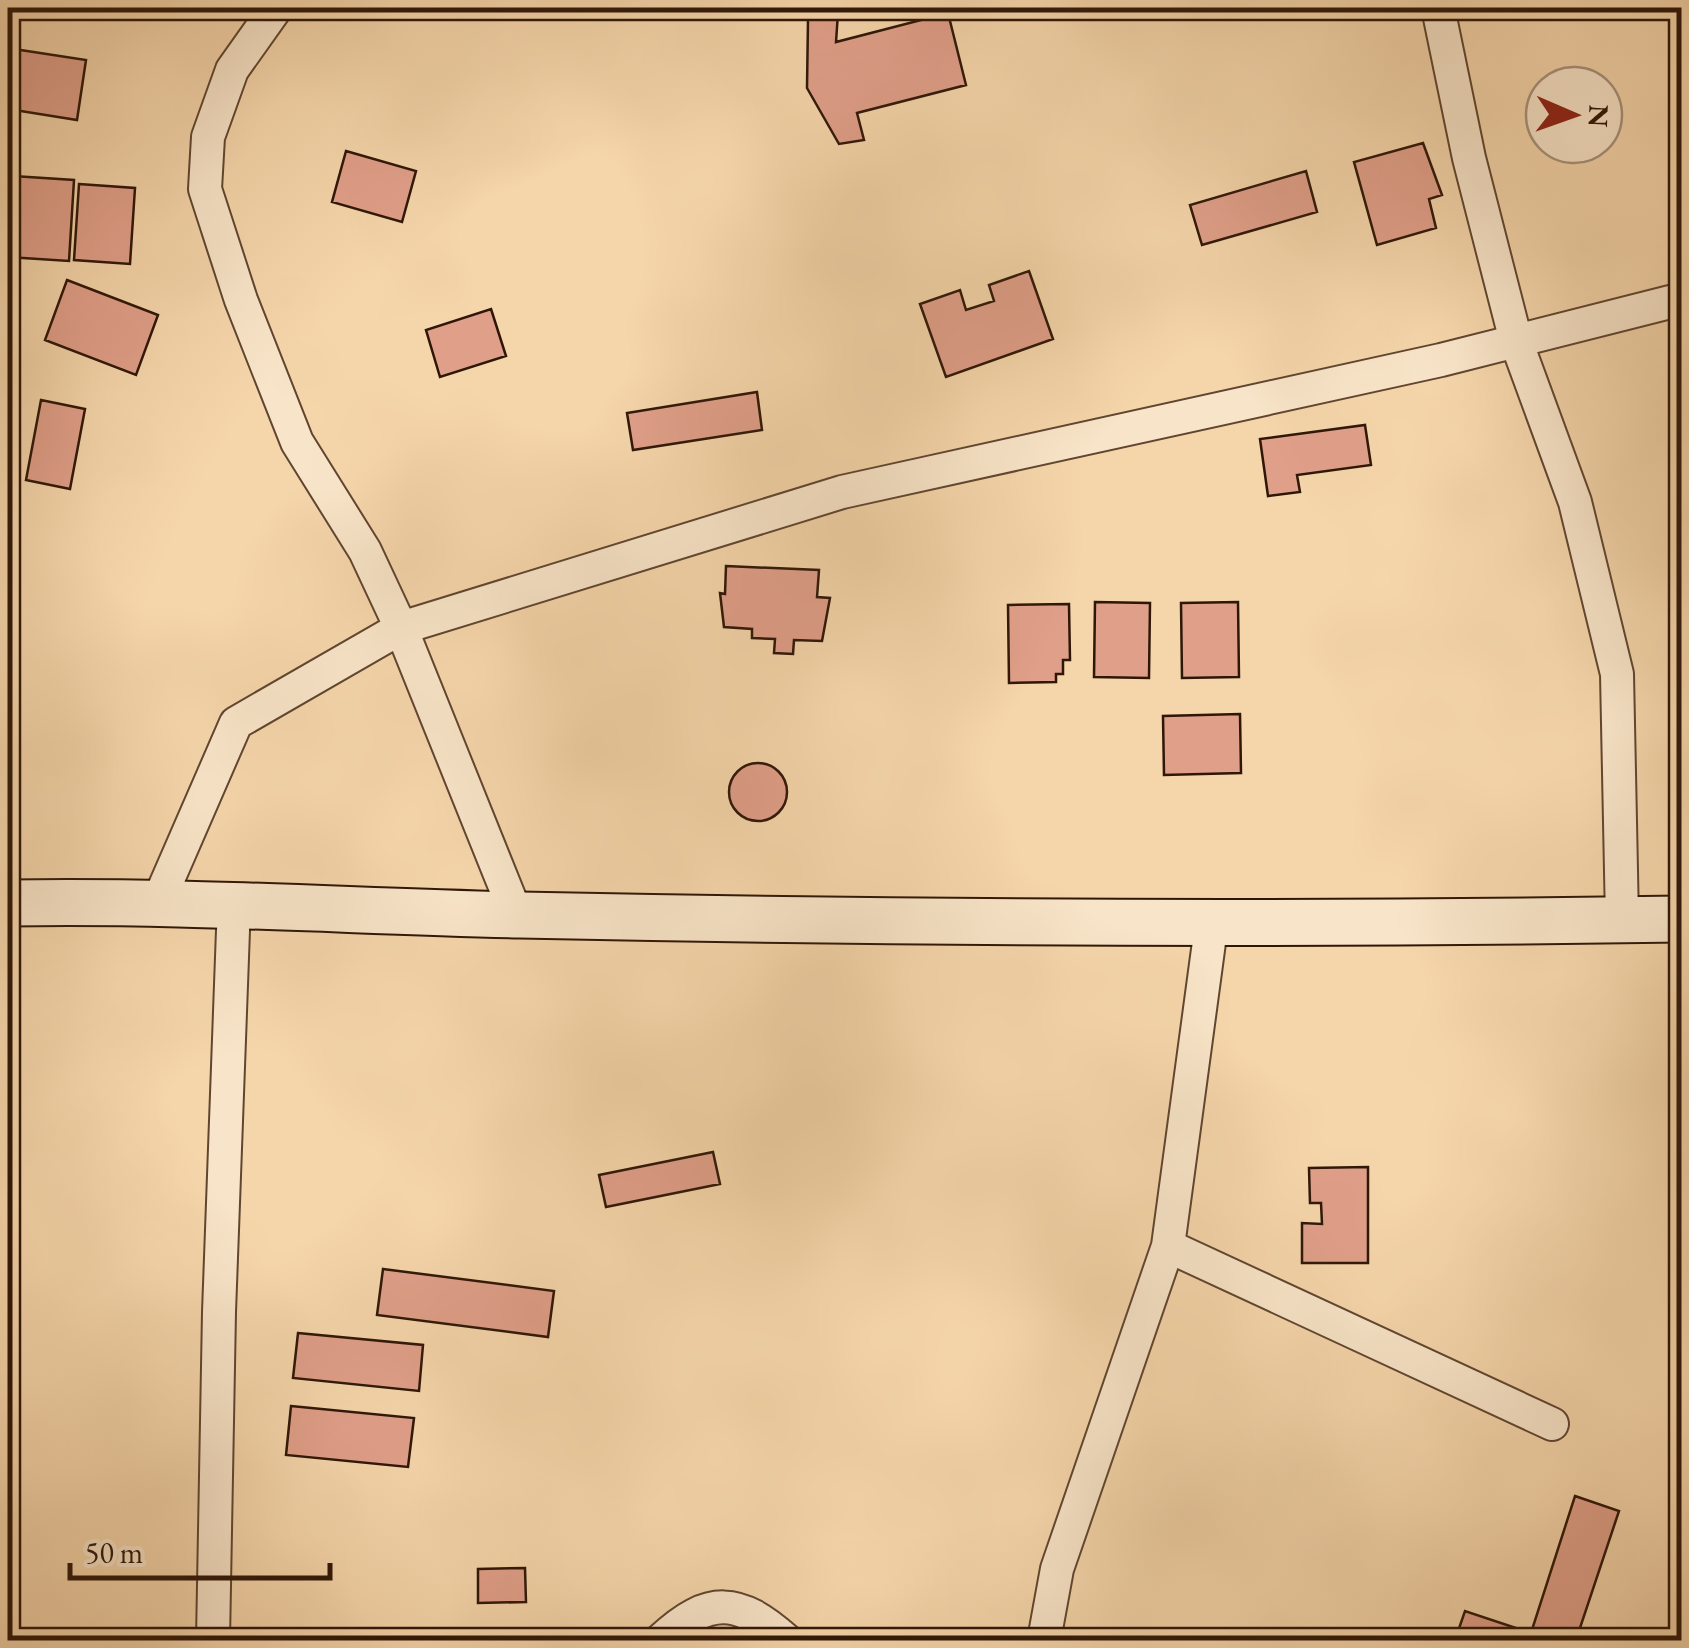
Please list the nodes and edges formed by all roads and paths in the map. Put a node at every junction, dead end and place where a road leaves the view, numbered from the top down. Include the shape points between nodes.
1 (276, 8) edge
2 (1438, 8) edge
3 (1682, 299) edge
4 (1516, 341) junction
5 (402, 628) junction
6 (158, 900) junction
7 (8, 903) edge
8 (234, 904) junction
9 (516, 914) junction
10 (1682, 919) edge
11 (1212, 920) junction
12 (1622, 920) junction
13 (1168, 1246) junction
14 (1552, 1424) dead end
15 (213, 1640) edge
16 (661, 1640) edge
17 (786, 1640) edge
18 (1044, 1640) edge

1 - 5 street via 232,70 208,138 205,189 297,442 365,552
2 - 4 street
3 - 4 street
4 - 5 street via 842,492
4 - 12 street via 1575,502 1617,674
5 - 6 street via 236,723
5 - 9 street
6 - 7 street
6 - 8 street
8 - 9 street
8 - 15 street
9 - 11 street
10 - 12 street
11 - 12 street
11 - 13 street
13 - 14 street
13 - 18 street via 1057,1568
16 - 17 street via 720,1606 743,1607

